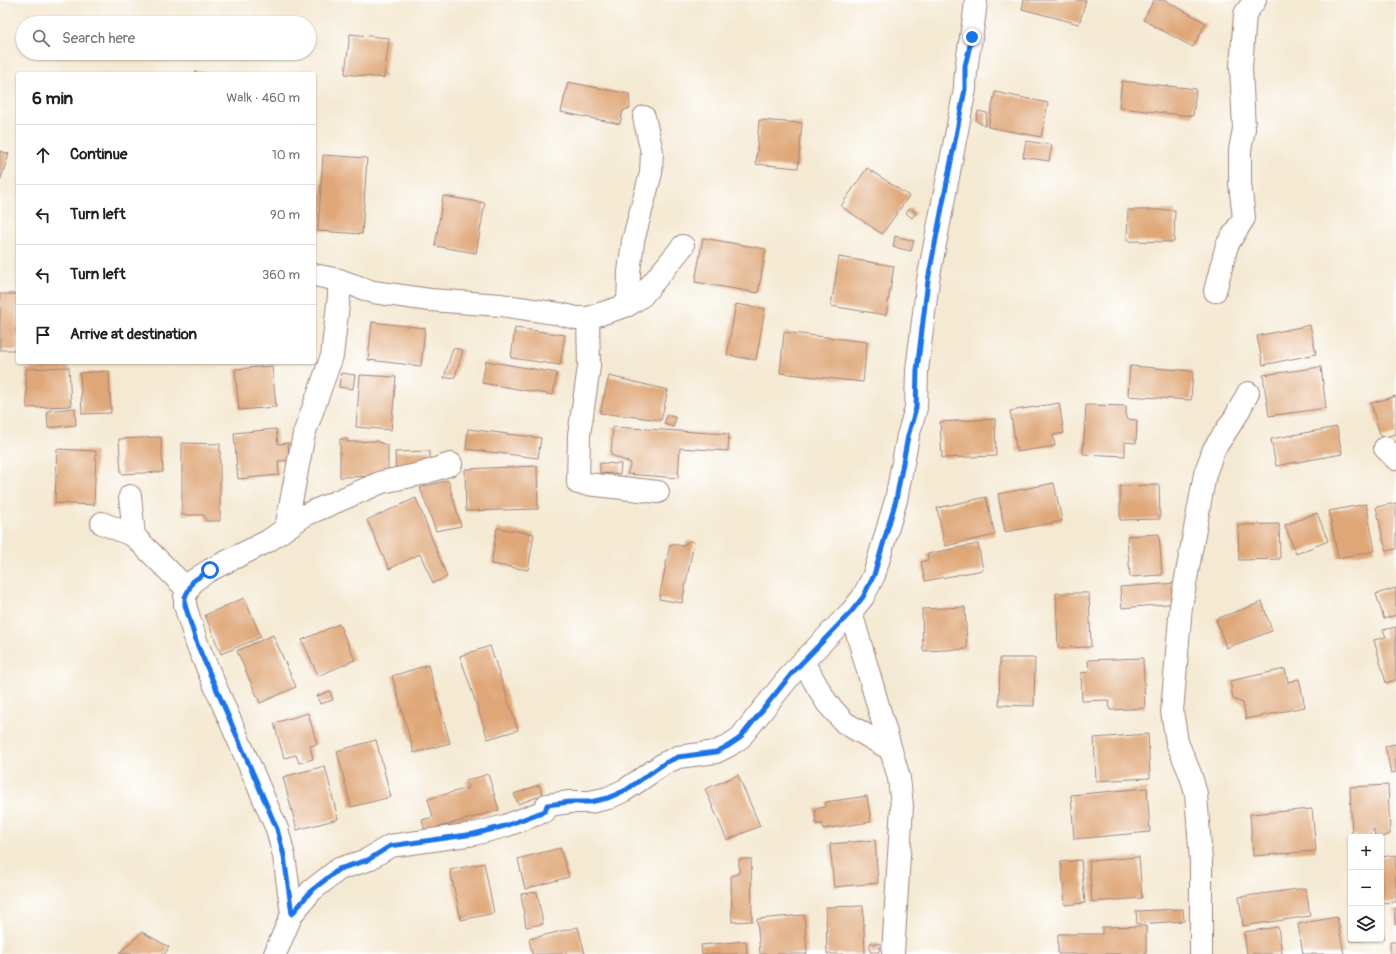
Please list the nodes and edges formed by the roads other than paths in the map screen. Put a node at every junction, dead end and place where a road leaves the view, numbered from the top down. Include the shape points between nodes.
1 (976, 0) edge
2 (1255, 0) edge
3 (644, 118) dead end
4 (683, 246) dead end
5 (316, 275) edge
6 (339, 280) junction
7 (1214, 291) dead end
8 (628, 306) junction
9 (588, 318) junction
10 (1248, 393) dead end
11 (451, 464) dead end
12 (658, 492) dead end
13 (130, 496) dead end
14 (102, 523) dead end
15 (286, 528) junction
16 (134, 536) junction
17 (188, 590) junction
18 (851, 612) junction
19 (803, 662) junction
20 (890, 749) junction
21 (292, 914) junction
22 (275, 954) edge
23 (893, 954) edge
24 (1201, 954) edge

1 - 18 street via 972,37 965,66 965,89 926,294 917,370 916,408 896,500 874,575 863,597
2 - 7 street via 1245,14 1241,67 1244,129 1240,171 1244,218 1227,245
3 - 8 street via 652,152 651,173 633,241
4 - 8 street via 642,296
5 - 6 street
6 - 9 street via 373,292 430,300 501,305
6 - 15 street via 332,356 304,434
8 - 9 street
9 - 12 street via 589,367 579,435 578,483
10 - 24 street via 1214,449 1205,474 1181,606 1172,711 1177,742 1196,794 1201,862
11 - 15 street via 421,474 382,482 305,515
13 - 16 street
14 - 16 street
15 - 17 street via 268,542 210,570 193,581
16 - 17 street
17 - 21 street via 185,605 197,644 277,829 284,856
18 - 19 street
18 - 20 street
19 - 20 street via 827,704 845,723
19 - 21 street via 740,738 716,752 678,757 626,790 608,798 547,805 545,811 474,834 390,846 368,860 339,869 311,891
20 - 23 street via 899,778 902,806
21 - 22 street

